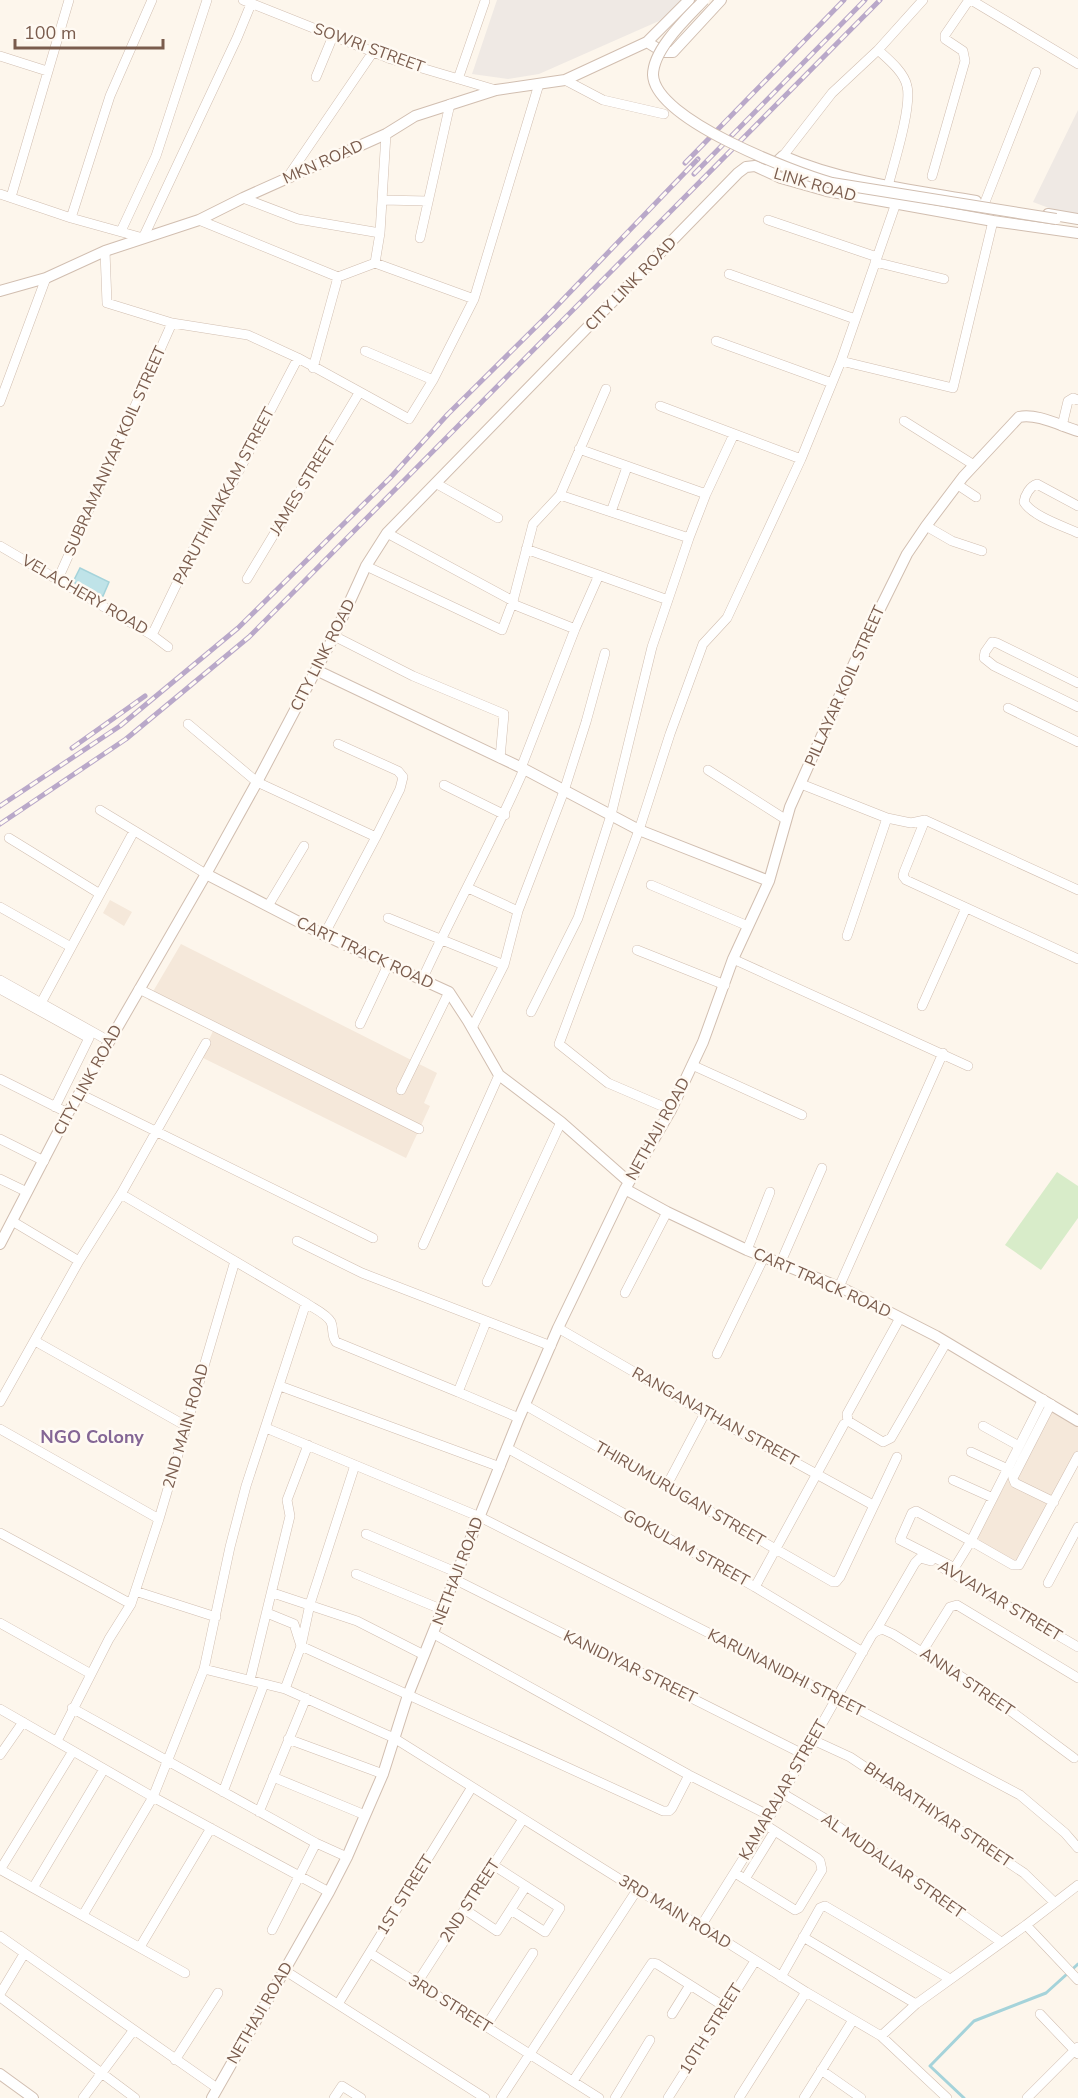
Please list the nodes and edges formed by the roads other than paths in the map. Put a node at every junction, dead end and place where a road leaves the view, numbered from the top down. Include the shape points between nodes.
1 (69, 0) edge
2 (152, 0) edge
3 (207, 0) edge
4 (689, 0) edge
5 (704, 0) edge
6 (721, 0) edge
7 (923, 0) edge
8 (970, 0) edge
9 (246, 1) edge
10 (485, 1) edge
11 (333, 36) junction
12 (647, 42) junction
13 (878, 50) junction
14 (374, 52) junction
15 (0, 56) edge
16 (1078, 64) edge
17 (47, 71) junction
18 (1036, 72) dead end
19 (316, 77) dead end
20 (458, 79) junction
21 (565, 80) junction
22 (539, 84) junction
23 (496, 90) junction
24 (450, 104) junction
25 (664, 114) dead end
26 (386, 134) junction
27 (783, 156) junction
28 (766, 171) junction
29 (932, 176) dead end
30 (287, 178) junction
31 (888, 186) junction
32 (0, 194) edge
33 (11, 197) junction
34 (243, 198) junction
35 (382, 200) junction
36 (428, 201) junction
37 (985, 202) junction
38 (896, 203) junction
39 (71, 218) junction
40 (1056, 219) junction
41 (199, 220) junction
42 (768, 220) dead end
43 (1078, 220) edge
44 (993, 221) junction
45 (121, 231) junction
46 (1078, 231) edge
47 (380, 233) junction
48 (143, 238) junction
49 (420, 238) dead end
50 (105, 251) junction
51 (876, 260) junction
52 (375, 263) junction
53 (729, 274) dead end
54 (338, 277) junction
55 (46, 278) junction
56 (944, 279) dead end
57 (0, 291) edge
58 (474, 299) junction
59 (855, 319) junction
60 (172, 323) junction
61 (716, 341) dead end
62 (365, 351) dead end
63 (297, 358) junction
64 (841, 361) junction
65 (313, 368) junction
66 (434, 381) junction
67 (832, 383) junction
68 (606, 389) dead end
69 (359, 393) junction
70 (1078, 400) edge
71 (0, 402) edge
72 (660, 406) dead end
73 (904, 421) dead end
74 (1062, 426) junction
75 (1078, 431) edge
76 (734, 434) junction
77 (579, 449) junction
78 (801, 459) junction
79 (974, 465) junction
80 (627, 467) junction
81 (437, 484) junction
82 (958, 485) junction
83 (706, 494) junction
84 (560, 495) junction
85 (976, 497) dead end
86 (1078, 506) edge
87 (611, 512) junction
88 (498, 518) dead end
89 (926, 526) junction
90 (1078, 533) edge
91 (387, 534) junction
92 (689, 538) junction
93 (0, 546) edge
94 (526, 549) junction
95 (982, 551) dead end
96 (366, 566) junction
97 (599, 575) junction
98 (58, 579) junction
99 (247, 579) dead end
100 (668, 600) junction
101 (513, 601) junction
102 (575, 629) junction
103 (152, 635) junction
104 (334, 636) junction
105 (168, 647) dead end
106 (605, 653) dead end
107 (316, 670) junction
108 (1078, 683) edge
109 (1078, 707) edge
110 (1008, 708) dead end
111 (188, 724) dead end
112 (1078, 742) edge
113 (338, 744) dead end
114 (500, 758) junction
115 (523, 769) junction
116 (708, 770) dead end
117 (257, 782) junction
118 (801, 784) junction
119 (444, 785) dead end
120 (564, 790) junction
121 (100, 810) dead end
122 (505, 814) junction
123 (611, 815) junction
124 (887, 818) junction
125 (785, 819) junction
126 (925, 820) junction
127 (639, 830) junction
128 (134, 831) junction
129 (376, 837) junction
130 (9, 838) dead end
131 (304, 846) dead end
132 (206, 874) junction
133 (769, 881) junction
134 (651, 885) dead end
135 (468, 888) junction
136 (1078, 890) edge
137 (100, 894) junction
138 (268, 906) junction
139 (0, 907) edge
140 (966, 908) junction
141 (518, 911) junction
142 (388, 918) dead end
143 (748, 926) junction
144 (324, 935) junction
145 (847, 936) dead end
146 (440, 939) junction
147 (71, 947) junction
148 (637, 950) dead end
149 (733, 959) junction
150 (1078, 959) edge
151 (388, 965) junction
152 (504, 965) junction
153 (0, 980) edge
154 (422, 980) junction
155 (725, 985) junction
156 (0, 989) edge
157 (138, 989) junction
158 (448, 992) junction
159 (41, 1003) junction
160 (922, 1006) dead end
161 (531, 1012) dead end
162 (360, 1024) dead end
163 (472, 1028) junction
164 (109, 1041) junction
165 (703, 1042) joint
166 (206, 1043) dead end
167 (942, 1053) junction
168 (692, 1065) junction
169 (968, 1066) dead end
170 (499, 1076) junction
171 (0, 1079) edge
172 (401, 1090) dead end
173 (80, 1094) junction
174 (55, 1107) junction
175 (671, 1110) junction
176 (68, 1113) junction
177 (802, 1115) dead end
178 (561, 1122) junction
179 (419, 1129) dead end
180 (156, 1131) junction
181 (0, 1139) edge
182 (44, 1161) junction
183 (822, 1168) dead end
184 (0, 1179) edge
185 (627, 1185) junction
186 (770, 1191) dead end
187 (27, 1192) junction
188 (121, 1194) junction
189 (667, 1212) junction
190 (12, 1221) junction
191 (373, 1238) dead end
192 (1, 1240) edge
193 (297, 1240) dead end
194 (423, 1245) dead end
195 (747, 1250) junction
196 (764, 1257) junction
197 (79, 1261) junction
198 (235, 1261) junction
199 (780, 1264) junction
200 (487, 1282) dead end
201 (839, 1287) junction
202 (625, 1293) dead end
203 (306, 1303) junction
204 (900, 1318) junction
205 (486, 1322) junction
206 (558, 1328) junction
207 (35, 1341) junction
208 (946, 1342) junction
209 (551, 1346) junction
210 (717, 1354) dead end
211 (4, 1383) edge
212 (280, 1386) junction
213 (458, 1392) junction
214 (0, 1402) edge
215 (1047, 1402) junction
216 (525, 1405) junction
217 (705, 1413) junction
218 (519, 1418) junction
219 (1078, 1421) edge
220 (844, 1424) dead end
221 (186, 1425) junction
222 (983, 1426) dead end
223 (266, 1428) junction
224 (0, 1429) edge
225 (308, 1445) junction
226 (1019, 1446) junction
227 (507, 1448) junction
228 (971, 1452) dead end
229 (1078, 1456) edge
230 (897, 1457) dead end
231 (356, 1465) junction
232 (500, 1467) junction
233 (1008, 1469) junction
234 (816, 1474) junction
235 (953, 1480) dead end
236 (667, 1485) junction
237 (993, 1498) junction
238 (1054, 1502) junction
239 (873, 1505) junction
240 (480, 1517) junction
241 (159, 1519) junction
242 (1078, 1527) edge
243 (0, 1533) edge
244 (366, 1533) dead end
245 (971, 1541) junction
246 (775, 1549) junction
247 (356, 1574) dead end
248 (456, 1576) junction
249 (1048, 1583) dead end
250 (755, 1587) junction
251 (135, 1591) junction
252 (273, 1593) junction
253 (130, 1604) junction
254 (310, 1604) junction
255 (443, 1610) junction
256 (267, 1613) junction
257 (216, 1617) junction
258 (0, 1623) edge
259 (875, 1632) junction
260 (434, 1634) junction
261 (301, 1646) junction
262 (1078, 1647) edge
263 (863, 1652) junction
264 (922, 1652) junction
265 (424, 1655) junction
266 (204, 1669) junction
267 (91, 1674) junction
268 (1078, 1678) edge
269 (250, 1680) junction
270 (264, 1684) junction
271 (285, 1689) junction
272 (408, 1695) junction
273 (306, 1698) junction
274 (835, 1698) junction
275 (72, 1708) junction
276 (0, 1709) edge
277 (23, 1722) junction
278 (394, 1738) junction
279 (288, 1739) junction
280 (813, 1740) junction
281 (57, 1741) junction
282 (73, 1751) junction
283 (0, 1755) edge
284 (805, 1755) junction
285 (1074, 1758) dead end
286 (166, 1762) junction
287 (104, 1769) junction
288 (383, 1774) junction
289 (689, 1775) junction
290 (273, 1777) junction
291 (472, 1787) junction
292 (224, 1792) junction
293 (783, 1793) junction
294 (153, 1797) junction
295 (259, 1812) junction
296 (366, 1815) junction
297 (523, 1819) junction
298 (767, 1820) junction
299 (211, 1828) junction
300 (774, 1832) junction
301 (316, 1843) junction
302 (1078, 1848) edge
303 (347, 1857) junction
304 (493, 1865) junction
305 (0, 1870) edge
306 (735, 1874) junction
307 (300, 1876) junction
308 (745, 1879) junction
309 (1078, 1885) edge
310 (526, 1886) junction
311 (33, 1888) junction
312 (637, 1890) junction
313 (329, 1892) junction
314 (1054, 1902) junction
315 (464, 1909) junction
316 (511, 1910) junction
317 (83, 1915) junction
318 (1026, 1925) junction
319 (701, 1926) junction
320 (272, 1930) dead end
321 (0, 1936) edge
322 (803, 1937) junction
323 (1001, 1942) junction
324 (140, 1947) junction
325 (370, 1953) junction
326 (533, 1953) dead end
327 (24, 1954) junction
328 (755, 1960) junction
329 (284, 1970) junction
330 (185, 1972) dead end
331 (1072, 1974) edge
332 (781, 1977) junction
333 (950, 1979) junction
334 (417, 1983) junction
335 (690, 1985) junction
336 (806, 1992) junction
337 (218, 1993) dead end
338 (0, 1996) edge
339 (338, 2004) junction
340 (916, 2004) junction
341 (725, 2007) junction
342 (672, 2014) dead end
343 (1040, 2014) dead end
344 (853, 2020) junction
345 (486, 2026) junction
346 (133, 2031) junction
347 (881, 2036) junction
348 (650, 2040) dead end
349 (1077, 2051) edge
350 (530, 2055) junction
351 (175, 2060) junction
352 (821, 2070) junction
353 (0, 2074) edge
354 (102, 2074) junction
355 (573, 2081) junction
356 (214, 2093) edge
357 (33, 2098) edge
358 (83, 2098) edge
359 (135, 2098) edge
360 (334, 2098) edge
361 (361, 2098) edge
362 (485, 2098) edge
363 (501, 2098) edge
364 (599, 2098) edge
365 (615, 2098) edge
366 (668, 2098) edge
367 (739, 2098) edge
368 (804, 2098) edge
369 (861, 2098) edge
370 (947, 2098) edge
371 (1027, 2098) edge

1 - 17 street
2 - 39 street via 110,96
3 - 45 street via 156,156
4 - 12 street, MKN ROAD
5 - 40 street, bridge via 660,52 653,75 665,100 692,120 773,163 824,180
6 - 12 street via 673,52 663,52
7 - 13 street
8 - 16 street
8 - 29 street via 945,35 963,51 965,61
9 - 11 street, SOWRI STREET
9 - 48 street via 237,38
10 - 20 street
11 - 14 street, SOWRI STREET
11 - 19 street
12 - 21 street, MKN ROAD
13 - 27 street via 832,93
13 - 31 street via 907,84 908,93
14 - 20 street, SOWRI STREET
14 - 30 street
15 - 17 street
17 - 33 street
18 - 37 street
20 - 23 street, SOWRI STREET
21 - 22 street, MKN ROAD
21 - 25 street via 603,100
22 - 23 street, MKN ROAD
22 - 58 street
23 - 24 street, MKN ROAD
24 - 26 street, MKN ROAD via 415,116
24 - 36 street
26 - 30 street, MKN ROAD
26 - 35 street
27 - 28 street, LINK ROAD
27 - 31 street, LINK ROAD
28 - 38 street, LINK ROAD via 827,191
28 - 81 street, CITY LINK ROAD via 755,166 738,173
30 - 34 street, MKN ROAD
31 - 37 street, LINK ROAD
32 - 33 street
33 - 39 street
34 - 41 street, MKN ROAD
34 - 47 street via 298,219
35 - 36 street
35 - 47 street
36 - 49 street
37 - 43 street, LINK ROAD
38 - 44 street, LINK ROAD
38 - 51 street
39 - 45 street
40 - 43 street
40 - 46 street
41 - 48 street, MKN ROAD
41 - 54 street
42 - 51 street
44 - 46 street, LINK ROAD
44 - 64 street via 953,388
45 - 48 street
47 - 52 street
48 - 50 street, MKN ROAD
50 - 55 street, MKN ROAD
50 - 60 street via 107,303
51 - 56 street
51 - 59 street
52 - 54 street
52 - 58 street
53 - 59 street
54 - 65 street
55 - 57 street, MKN ROAD
55 - 71 street
58 - 66 street
59 - 64 street
60 - 63 street via 248,335
60 - 98 street, SUBRAMANIYAR KOIL STREET
61 - 67 street
62 - 66 street
63 - 65 street
63 - 103 street, PARUTHIVAKKAM STREET via 194,548
64 - 67 street
65 - 69 street
66 - 69 street via 409,419
67 - 78 street
68 - 77 street
69 - 99 street, JAMES STREET
70 - 74 street via 1068,401
72 - 76 street
73 - 79 street
74 - 75 street, PILLAYAR KOIL STREET
74 - 79 street, PILLAYAR KOIL STREET via 1018,417
76 - 78 street
76 - 83 street
77 - 80 street
77 - 84 street
78 - 127 street via 727,618 703,644
79 - 82 street, PILLAYAR KOIL STREET
80 - 83 street
80 - 87 street
81 - 88 street
81 - 91 street, CITY LINK ROAD
82 - 85 street
82 - 89 street, PILLAYAR KOIL STREET
83 - 92 street
84 - 87 street
84 - 94 street via 533,524
86 - 90 street via 1036,484 1024,499 1037,514
87 - 92 street
89 - 95 street via 964,547
89 - 118 street, PILLAYAR KOIL STREET via 907,554 865,639
91 - 96 street, CITY LINK ROAD
91 - 101 street
92 - 100 street
93 - 98 street, VELACHERY ROAD
94 - 97 street
94 - 101 street
96 - 101 street via 502,630
96 - 104 street, CITY LINK ROAD
97 - 100 street
97 - 102 street
98 - 103 street, VELACHERY ROAD
100 - 123 street via 652,647
101 - 102 street
102 - 115 street
103 - 105 street, VELACHERY ROAD
104 - 107 street, CITY LINK ROAD
104 - 114 street via 413,676 504,714
106 - 120 street
107 - 114 street
107 - 117 street, CITY LINK ROAD
108 - 109 street via 992,642 985,652 984,658 994,666
110 - 112 street
111 - 117 street
113 - 129 street via 398,771 403,777
114 - 115 street
115 - 120 street
115 - 122 street
116 - 125 street
117 - 129 street
117 - 132 street, CITY LINK ROAD
118 - 124 street
118 - 125 street, PILLAYAR KOIL STREET
119 - 122 street
120 - 123 street
120 - 141 street
121 - 128 street
122 - 135 street
123 - 127 street
123 - 161 street via 578,918
124 - 126 street via 911,823
124 - 145 street
125 - 133 street, PILLAYAR KOIL STREET
126 - 136 street
126 - 140 street via 903,876
127 - 133 street
127 - 175 street via 559,1044 608,1083
128 - 132 street
128 - 137 street
129 - 144 street
130 - 137 street
131 - 138 street
132 - 138 street, CART TRACK ROAD
132 - 157 street, CITY LINK ROAD
133 - 143 street, PILLAYAR KOIL STREET
134 - 143 street
135 - 141 street
135 - 146 street
137 - 147 street
138 - 144 street, CART TRACK ROAD
139 - 147 street
140 - 150 street
140 - 160 street
141 - 152 street
142 - 146 street
143 - 149 street, PILLAYAR KOIL STREET
144 - 151 street, CART TRACK ROAD
146 - 152 street
146 - 154 street
147 - 159 street
148 - 155 street
149 - 155 street, PILLAYAR KOIL STREET
149 - 167 street
151 - 154 street, CART TRACK ROAD
151 - 162 street
152 - 163 street
153 - 159 street
154 - 158 street, CART TRACK ROAD
155 - 165 street, PILLAYAR KOIL STREET
156 - 174 street via 89,1038
157 - 164 street, CITY LINK ROAD
157 - 179 street
158 - 163 street, CART TRACK ROAD
158 - 172 street
159 - 164 street
163 - 170 street, CART TRACK ROAD
164 - 173 street, CITY LINK ROAD
165 - 168 street, NETHAJI ROAD
166 - 180 street
167 - 169 street
167 - 201 street
168 - 175 street, NETHAJI ROAD
168 - 177 street
170 - 178 street, CART TRACK ROAD
170 - 194 street
171 - 174 street
173 - 176 street, CITY LINK ROAD
173 - 180 street
174 - 176 street
175 - 185 street, NETHAJI ROAD
176 - 182 street, CITY LINK ROAD
178 - 185 street, CART TRACK ROAD
178 - 200 street
180 - 188 street
180 - 191 street
181 - 182 street
182 - 187 street, CITY LINK ROAD
183 - 199 street
184 - 187 street
185 - 189 street, CART TRACK ROAD
185 - 206 street, NETHAJI ROAD
186 - 195 street
187 - 190 street, CITY LINK ROAD
188 - 197 street
188 - 198 street
189 - 195 street, CART TRACK ROAD
189 - 202 street
190 - 192 street, CITY LINK ROAD
190 - 197 street
193 - 205 street via 362,1273
195 - 196 street, CART TRACK ROAD
196 - 199 street, CART TRACK ROAD
196 - 210 street
197 - 207 street
198 - 203 street
198 - 221 street, 2ND MAIN ROAD
199 - 201 street, CART TRACK ROAD
201 - 204 street, CART TRACK ROAD
203 - 212 street
203 - 213 street via 329,1319 336,1342
204 - 208 street, CART TRACK ROAD
204 - 208 street via 847,1414 848,1421 883,1442 891,1438
205 - 209 street
205 - 213 street
206 - 209 street, NETHAJI ROAD
206 - 217 street, RANGANATHAN STREET
207 - 211 street
207 - 221 street
208 - 215 street, CART TRACK ROAD
209 - 216 street, NETHAJI ROAD
211 - 214 street
212 - 223 street
212 - 232 street
213 - 218 street
215 - 219 street, CART TRACK ROAD
215 - 226 street
215 - 238 street via 1012,1478
216 - 218 street, NETHAJI ROAD
216 - 236 street, THIRUMURUGAN STREET
217 - 234 street, RANGANATHAN STREET
217 - 236 street
218 - 227 street, NETHAJI ROAD
220 - 234 street
221 - 241 street, 2ND MAIN ROAD
222 - 226 street
223 - 225 street, KARUNANIDHI STREET
223 - 257 street via 235,1527
224 - 241 street
225 - 231 street, KARUNANIDHI STREET
225 - 252 street via 286,1500 290,1516
226 - 233 street
227 - 232 street, NETHAJI ROAD
227 - 250 street, GOKULAM STREET
228 - 233 street
229 - 238 street
230 - 239 street
231 - 240 street, KARUNANIDHI STREET
231 - 254 street
232 - 240 street, NETHAJI ROAD
233 - 237 street
234 - 239 street, RANGANATHAN STREET
234 - 246 street
235 - 237 street
236 - 246 street, THIRUMURUGAN STREET
237 - 245 street
238 - 245 street via 1019,1565
239 - 246 street, THIRUMURUGAN STREET via 836,1582
240 - 248 street, NETHAJI ROAD
240 - 274 street, KARUNANIDHI STREET
241 - 251 street, 2ND MAIN ROAD
242 - 249 street
243 - 253 street
244 - 248 street, KANIDIYAR STREET
245 - 245 street via 953,1568 900,1537 916,1511
246 - 250 street
247 - 255 street
248 - 255 street, NETHAJI ROAD
248 - 284 street, KANIDIYAR STREET
250 - 263 street, GOKULAM STREET
251 - 253 street, 2ND MAIN ROAD
251 - 257 street
252 - 254 street
252 - 256 street
253 - 267 street, 2ND MAIN ROAD
254 - 261 street
254 - 265 street via 357,1621
255 - 260 street, NETHAJI ROAD
256 - 261 street via 294,1624
256 - 269 street
257 - 266 street
258 - 267 street
259 - 262 street, AVVAIYAR STREET via 920,1558 932,1561
259 - 263 street
259 - 264 street, ANNA STREET via 887,1630
260 - 265 street, NETHAJI ROAD
260 - 289 street
261 - 271 street
261 - 272 street
263 - 274 street, KAMARAJAR STREET
264 - 268 street via 950,1607 957,1605
264 - 285 street, ANNA STREET via 981,1689
265 - 272 street, NETHAJI ROAD
266 - 269 street, 3RD MAIN ROAD
266 - 286 street
267 - 275 street, 2ND MAIN ROAD
269 - 270 street, 3RD MAIN ROAD
270 - 271 street, 3RD MAIN ROAD
270 - 292 street
271 - 273 street, 3RD MAIN ROAD
272 - 278 street, NETHAJI ROAD
272 - 289 street via 663,1811 672,1808
273 - 278 street, 3RD MAIN ROAD
273 - 279 street
274 - 280 street, KAMARAJAR STREET
274 - 302 street, KARUNANIDHI STREET via 1020,1795
275 - 281 street, 2ND MAIN ROAD
275 - 286 street
276 - 277 street
277 - 281 street
277 - 283 street
278 - 288 street, NETHAJI ROAD
278 - 291 street, 3RD MAIN ROAD
279 - 288 street
279 - 290 street
280 - 284 street, KAMARAJAR STREET
280 - 314 street, BHARATHIYAR STREET via 850,1757 1024,1873
281 - 282 street
282 - 287 street
282 - 305 street
284 - 293 street, KAMARAJAR STREET
286 - 292 street
286 - 294 street
287 - 294 street
287 - 311 street
288 - 296 street, NETHAJI ROAD
289 - 298 street
290 - 295 street
290 - 296 street
291 - 297 street, 3RD MAIN ROAD
291 - 325 street, 1ST STREET
292 - 295 street
293 - 298 street, KAMARAJAR STREET
293 - 323 street, AL MUDALIAR STREET via 836,1824
294 - 299 street
294 - 317 street
295 - 301 street
296 - 303 street, NETHAJI ROAD
297 - 304 street, 2ND STREET
297 - 312 street, 3RD MAIN ROAD
298 - 300 street
298 - 306 street, KAMARAJAR STREET
299 - 307 street
299 - 324 street
300 - 308 street
300 - 308 street via 822,1865 799,1908 791,1909
301 - 303 street
301 - 307 street
303 - 313 street, NETHAJI ROAD
304 - 310 street
304 - 315 street, 2ND STREET
305 - 311 street
306 - 308 street
306 - 319 street, KAMARAJAR STREET
307 - 313 street
307 - 320 street
309 - 314 street
310 - 316 street
310 - 316 street via 560,1908 545,1932
311 - 317 street
312 - 319 street, 3RD MAIN ROAD
312 - 350 street
313 - 329 street, NETHAJI ROAD
314 - 318 street
315 - 316 street via 497,1931
315 - 334 street, 2ND STREET
317 - 324 street
318 - 323 street
318 - 331 street
319 - 328 street, 3RD MAIN ROAD
321 - 327 street
322 - 332 street
322 - 333 street via 820,1908 829,1907
322 - 340 street
323 - 333 street
324 - 330 street
325 - 334 street, 3RD STREET
325 - 339 street, 1ST STREET
326 - 345 street
327 - 338 street
327 - 346 street
328 - 332 street, 3RD MAIN ROAD
328 - 341 street, 10TH STREET
329 - 339 street
329 - 356 street, NETHAJI ROAD
332 - 336 street, 3RD MAIN ROAD
333 - 340 street
334 - 345 street, 3RD STREET
335 - 341 street
335 - 342 street
335 - 355 street via 651,1964
336 - 344 street, 3RD MAIN ROAD
336 - 367 street
337 - 351 street
338 - 354 street
339 - 362 street
340 - 347 street
341 - 366 street, 10TH STREET
343 - 349 street
344 - 347 street, 3RD MAIN ROAD
344 - 352 street
345 - 350 street, 3RD STREET
346 - 351 street
346 - 354 street
347 - 370 street, 3RD MAIN ROAD
348 - 365 street
349 - 371 street
350 - 355 street, 3RD STREET
350 - 363 street
351 - 356 street
352 - 368 street
352 - 369 street
353 - 357 street
354 - 358 street
354 - 359 street
355 - 364 street, 3RD STREET
360 - 361 street via 342,2086

